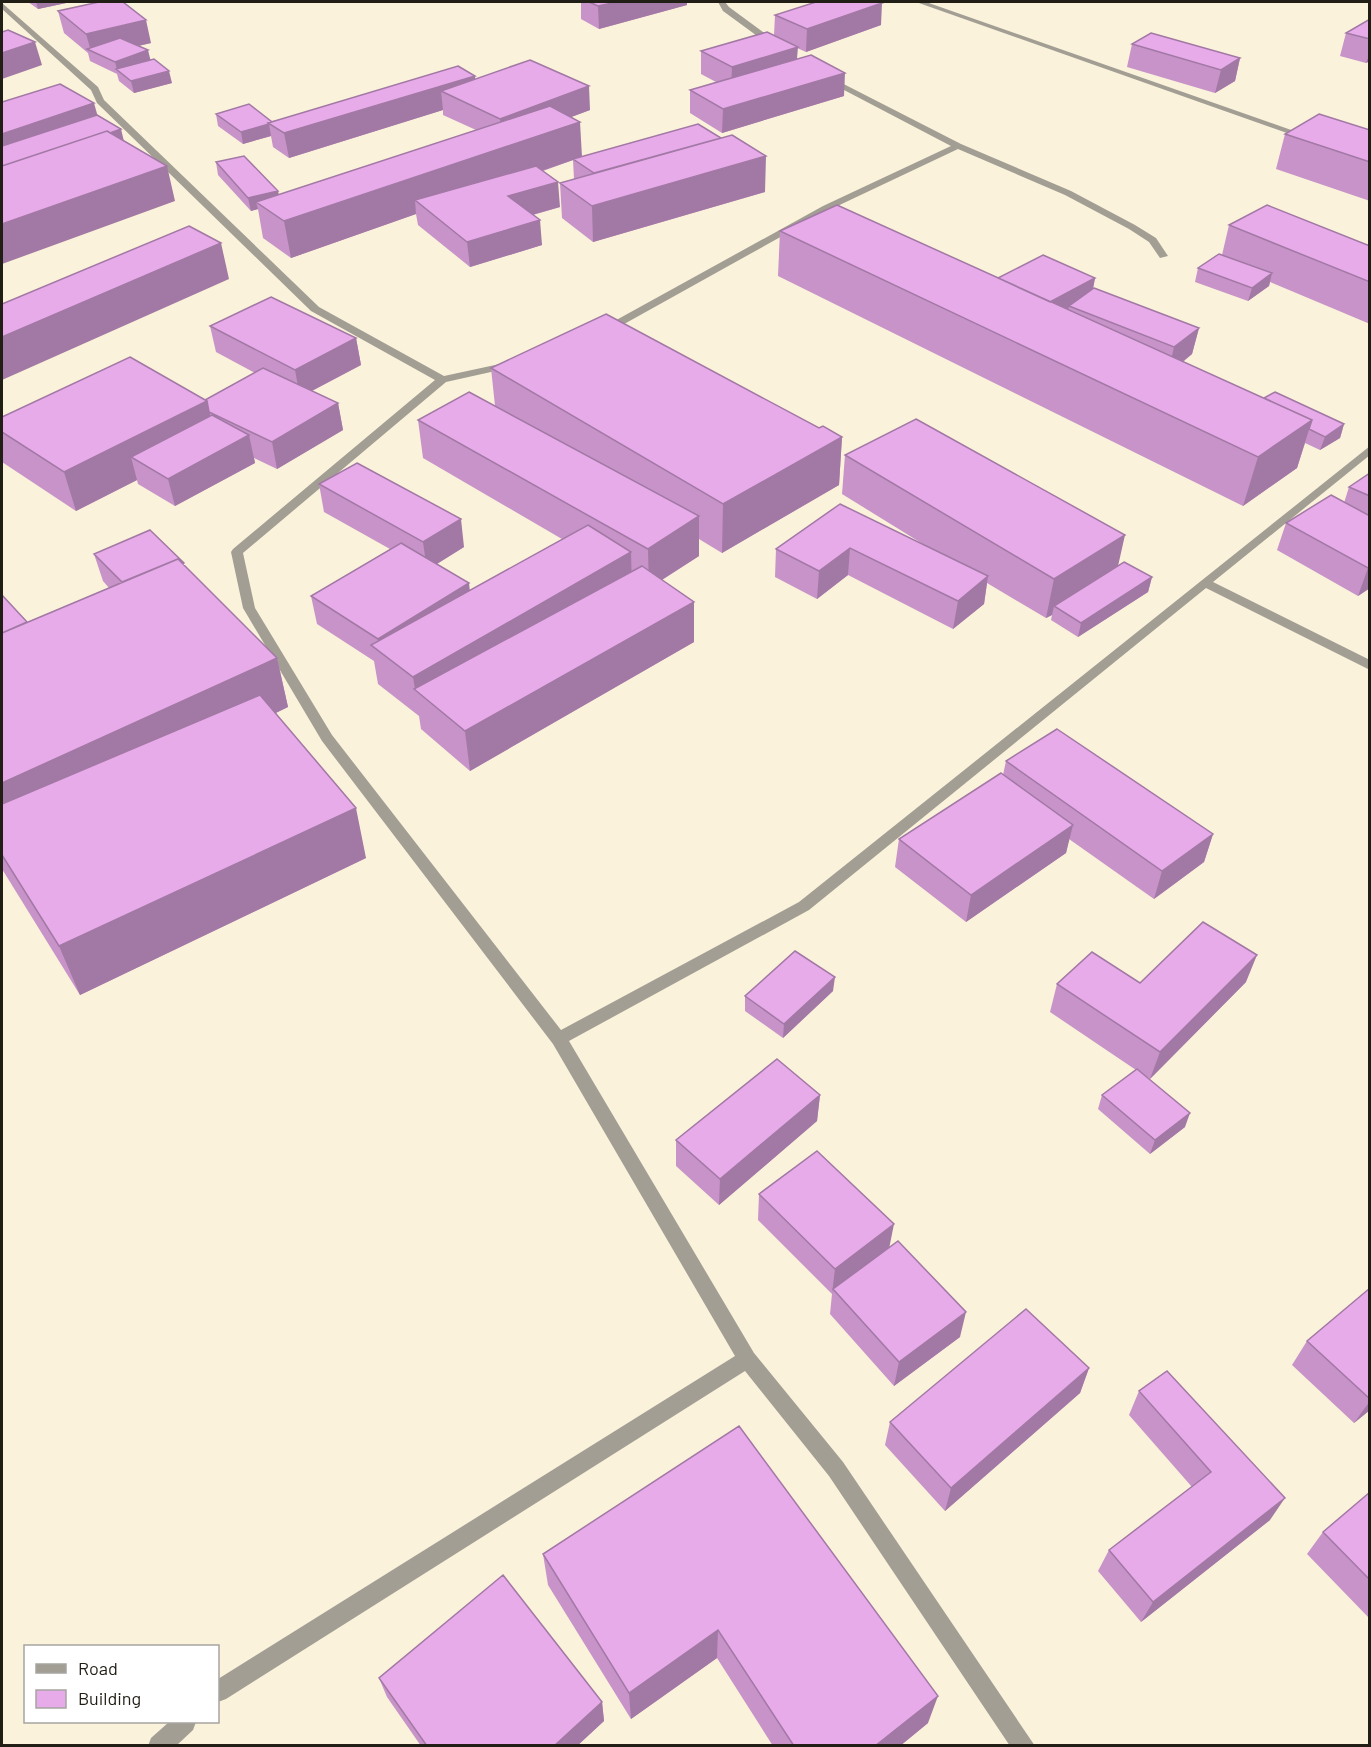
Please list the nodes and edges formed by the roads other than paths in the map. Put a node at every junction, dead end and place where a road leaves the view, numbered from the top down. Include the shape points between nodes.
1 (721, 2) edge
2 (921, 2) edge
3 (2, 5) edge
4 (782, 49) edge
5 (817, 71) edge
6 (1313, 140) edge
7 (958, 146) junction
8 (1163, 256) dead end
9 (595, 336) edge
10 (520, 363) edge
11 (442, 380) junction
12 (1370, 449) edge
13 (1204, 582) junction
14 (1370, 666) edge
15 (558, 1039) junction
16 (747, 1359) junction
17 (219, 1690) edge
18 (183, 1723) edge
19 (159, 1746) edge
20 (1024, 1746) edge

1 - 4 street
2 - 6 street
3 - 11 street via 95,88 100,101 315,309
5 - 7 street
7 - 8 street via 1132,227 1153,240
7 - 9 street via 826,208
10 - 11 street
11 - 15 street via 237,552 249,608 327,738
12 - 13 street
13 - 14 street
13 - 15 street via 804,906
15 - 16 street
16 - 17 street
16 - 20 street via 836,1469
18 - 19 street

